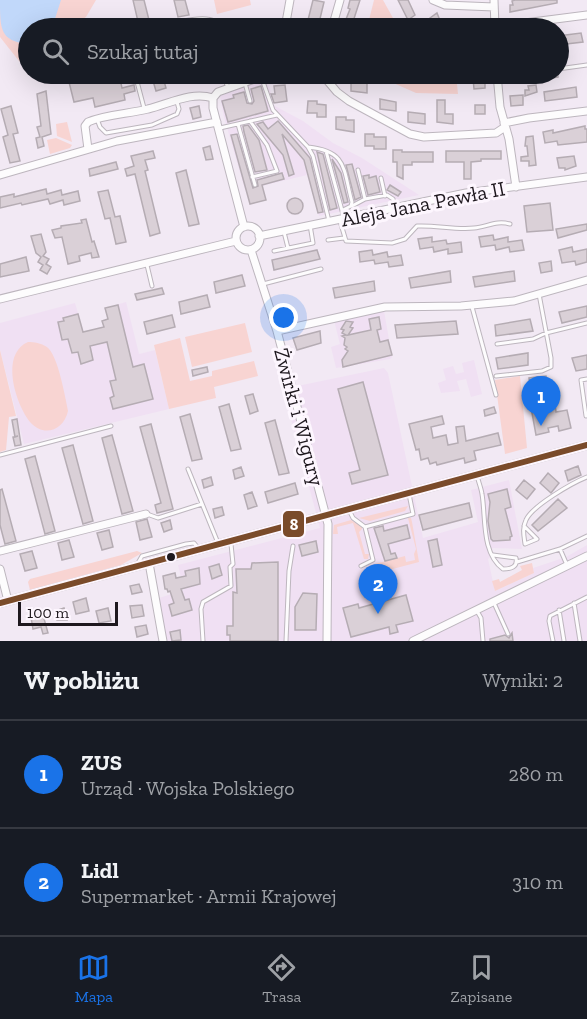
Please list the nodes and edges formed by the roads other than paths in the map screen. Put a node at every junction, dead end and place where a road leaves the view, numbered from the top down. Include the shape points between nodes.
1 (290, 0) edge
2 (340, 0) edge
3 (433, 0) edge
4 (494, 4) edge
5 (587, 16) edge
6 (287, 18) edge
7 (335, 18) edge
8 (569, 18) edge
9 (587, 65) edge
10 (569, 67) edge
11 (138, 84) edge
12 (226, 84) edge
13 (245, 84) edge
14 (262, 84) edge
15 (332, 84) edge
16 (499, 84) edge
17 (236, 85) edge
18 (228, 88) junction
19 (213, 98) junction
20 (176, 99) junction
21 (250, 101) dead end
22 (144, 110) junction
23 (587, 111) edge
24 (277, 115) junction
25 (97, 119) junction
26 (250, 121) junction
27 (238, 124) junction
28 (218, 125) junction
29 (505, 125) junction
30 (308, 147) junction
31 (88, 149) junction
32 (326, 151) junction
33 (358, 170) dead end
34 (0, 175) edge
35 (252, 177) junction
36 (587, 177) edge
37 (381, 178) dead end
38 (255, 185) dead end
39 (516, 187) junction
40 (385, 196) junction
41 (365, 200) junction
42 (351, 206) junction
43 (395, 208) junction
44 (343, 210) junction
45 (342, 219) junction
46 (329, 221) junction
47 (510, 224) dead end
48 (310, 225) junction
49 (244, 227) junction
50 (284, 231) junction
51 (260, 236) junction
52 (344, 238) junction
53 (328, 240) dead end
54 (236, 241) junction
55 (288, 248) junction
56 (251, 250) junction
57 (274, 251) dead end
58 (147, 263) junction
59 (321, 269) dead end
60 (587, 280) edge
61 (263, 284) junction
62 (152, 286) dead end
63 (539, 294) junction
64 (0, 299) edge
65 (472, 305) junction
66 (587, 323) edge
67 (277, 331) junction
68 (546, 333) junction
69 (497, 344) dead end
70 (496, 376) dead end
71 (587, 379) edge
72 (496, 395) dead end
73 (586, 416) edge
74 (111, 426) dead end
75 (587, 445) edge
76 (0, 455) edge
77 (188, 469) dead end
78 (477, 475) junction
79 (587, 477) edge
80 (409, 494) junction
81 (202, 504) junction
82 (349, 510) junction
83 (146, 514) joint
84 (326, 516) junction
85 (365, 526) junction
86 (524, 526) junction
87 (587, 536) edge
88 (230, 542) junction
89 (218, 545) junction
90 (293, 546) dead end
91 (200, 549) junction
92 (560, 549) junction
93 (0, 551) edge
94 (493, 555) junction
95 (587, 556) edge
96 (517, 562) junction
97 (149, 563) junction
98 (137, 566) junction
99 (361, 566) dead end
100 (568, 566) junction
101 (0, 569) edge
102 (587, 597) edge
103 (4, 602) edge
104 (493, 602) junction
105 (574, 603) junction
106 (477, 610) junction
107 (559, 610) junction
108 (508, 634) dead end
109 (163, 641) edge
110 (203, 641) edge
111 (286, 641) edge
112 (327, 641) edge
113 (413, 641) edge
114 (483, 641) edge
115 (553, 641) edge
116 (564, 641) edge
117 (580, 641) edge

1 - 6 street
2 - 7 street
3 - 4 street via 445,5
5 - 8 street
9 - 10 lane
11 - 22 lane
12 - 18 lane
13 - 21 lane
14 - 24 lane
15 - 29 street via 349,101 410,134 481,135 496,133
16 - 29 street
17 - 18 street
18 - 19 street
19 - 20 street
19 - 28 street
20 - 22 street
20 - 25 lane via 177,114 152,125 106,133
22 - 25 street
23 - 29 street
24 - 26 lane
24 - 30 lane
25 - 31 street via 85,126
26 - 27 lane
26 - 35 lane via 267,145 277,171
27 - 28 lane
27 - 35 lane
28 - 31 street
28 - 49 street
29 - 39 street
30 - 32 lane
30 - 46 lane
31 - 34 street
32 - 42 lane via 341,161
32 - 44 lane
33 - 41 lane
35 - 38 lane
36 - 39 street, Aleja Jana Pawła II
37 - 40 lane
39 - 43 street, Aleja Jana Pawła II
40 - 41 lane
40 - 43 lane via 393,199
41 - 42 lane
42 - 44 lane
43 - 45 street, Aleja Jana Pawła II
44 - 45 lane
45 - 46 street, Aleja Jana Pawła II
45 - 52 lane
46 - 48 street, Aleja Jana Pawła II
47 - 52 lane via 490,223 475,228 417,226 405,239 392,243 352,243
48 - 50 street, Aleja Jana Pawła II
48 - 55 lane via 313,243
49 - 51 street via 255,229
49 - 54 street via 238,231
50 - 51 street, Aleja Jana Pawła II
50 - 55 lane
51 - 56 street
52 - 53 lane
54 - 56 street via 243,249
54 - 58 street
55 - 57 lane
56 - 61 street, Żwirki i Wigury
58 - 62 lane
58 - 64 street
59 - 61 lane
60 - 63 street
61 - 67 street, Żwirki i Wigury
63 - 65 street
63 - 68 lane
65 - 67 street via 385,307
65 - 72 lane
66 - 68 lane
67 - 84 street, Żwirki i Wigury
68 - 69 lane via 533,339
68 - 70 lane via 550,367
71 - 73 lane via 581,380
74 - 76 lane
75 - 78 street
77 - 81 lane
78 - 80 street
78 - 94 lane via 485,536
79 - 86 lane via 570,484 530,514
80 - 82 street
80 - 85 lane via 413,514
81 - 83 lane via 158,518
81 - 89 lane
82 - 84 street
82 - 85 lane
83 - 93 street
84 - 88 street
84 - 112 street, Żwirki i Wigury
85 - 99 lane via 373,560
86 - 86 lane via 525,544 537,539 533,534
87 - 92 lane
88 - 89 street
88 - 110 lane via 231,586 203,602
89 - 91 street
90 - 111 lane
91 - 97 street
91 - 98 lane via 194,543 171,548 142,556
92 - 96 lane
92 - 100 lane
94 - 96 lane via 513,556
94 - 96 lane via 503,569 510,569
95 - 100 street
97 - 98 street
97 - 109 street
98 - 103 street
100 - 104 street
101 - 103 street
102 - 105 lane
104 - 106 street
104 - 108 lane
105 - 107 lane
105 - 117 lane
106 - 113 street
106 - 114 lane
107 - 115 lane via 549,618
107 - 116 lane

